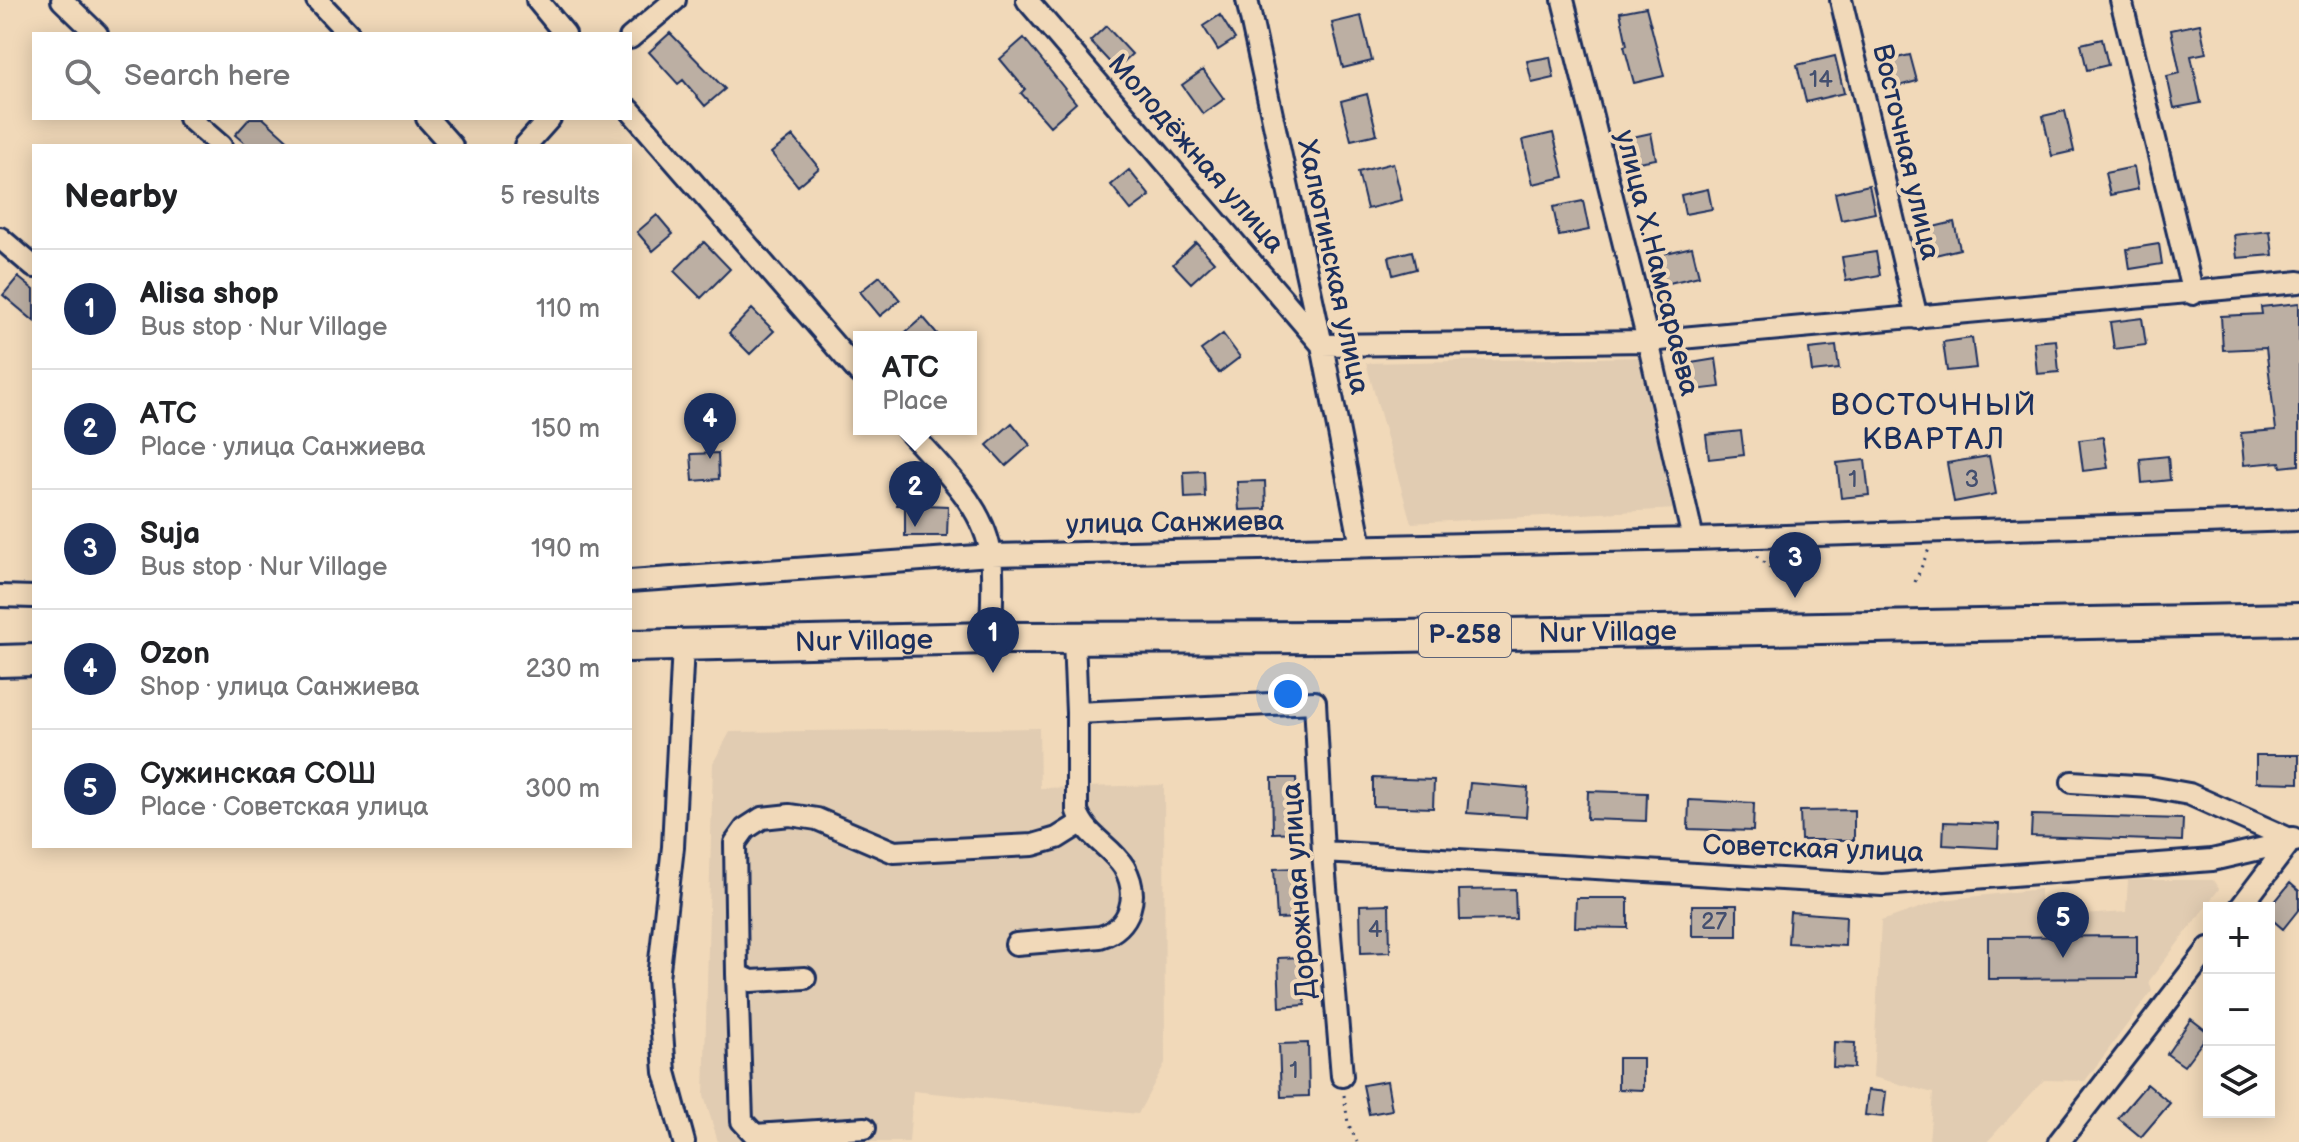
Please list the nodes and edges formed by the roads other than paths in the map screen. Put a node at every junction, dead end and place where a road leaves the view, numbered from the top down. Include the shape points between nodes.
1 (62, 0) edge
2 (317, 0) edge
3 (537, 0) edge
4 (675, 0) edge
5 (1027, 0) edge
6 (1247, 0) edge
7 (1563, 0) edge
8 (1841, 0) edge
9 (2121, 0) edge
10 (95, 32) edge
11 (347, 32) edge
12 (563, 32) edge
13 (632, 36) edge
14 (632, 112) edge
15 (191, 120) edge
16 (429, 120) edge
17 (548, 120) edge
18 (219, 144) edge
19 (450, 144) edge
20 (527, 144) edge
21 (0, 238) edge
22 (32, 265) edge
23 (2299, 282) edge
24 (2193, 294) junction
25 (1917, 318) junction
26 (1648, 341) junction
27 (1322, 345) junction
28 (853, 366) edge
29 (912, 435) edge
30 (2299, 520) edge
31 (1693, 539) junction
32 (1361, 546) junction
33 (991, 555) junction
34 (632, 581) edge
35 (0, 596) edge
36 (32, 597) edge
37 (2299, 619) edge
38 (991, 638) junction
39 (1074, 639) junction
40 (683, 645) junction
41 (632, 646) edge
42 (32, 660) edge
43 (0, 661) edge
44 (1077, 713) junction
45 (2072, 782) dead end
46 (1081, 823) junction
47 (2297, 837) edge
48 (1323, 852) junction
49 (2245, 902) edge
50 (1016, 944) dead end
51 (2203, 956) edge
52 (737, 974) junction
53 (805, 978) dead end
54 (1342, 1076) road end
55 (865, 1128) dead end
56 (684, 1142) edge
57 (2059, 1142) edge

1 - 10 street
2 - 11 street
3 - 12 street
4 - 13 street
5 - 27 street, Молодёжная улица
6 - 27 street, Халютинская улица
7 - 26 street, улица Х.Намсараева
8 - 25 street, Восточная улица
9 - 24 street
14 - 28 street
15 - 18 street
16 - 19 street
17 - 20 street
21 - 22 street
23 - 24 street
24 - 25 street
25 - 26 street
26 - 27 street
26 - 31 street, улица Х.Намсараева
27 - 32 street, Халютинская улица
29 - 33 street via 963,492 981,521
30 - 31 street, улица Санжиева
31 - 32 street, улица Санжиева
32 - 33 street, улица Санжиева
33 - 34 street, улица Санжиева
33 - 38 street
35 - 36 street
37 - 39 highway, Nur Village / Р-258
38 - 39 highway, Nur Village / Р-258
38 - 40 highway, Nur Village / Р-258
39 - 44 street
40 - 41 highway, Nur Village / Р-258
40 - 56 street via 673,847 658,978 665,1072
42 - 43 highway
44 - 46 street
44 - 48 street, Дорожная улица via 1315,702
45 - 47 street via 2189,794
46 - 50 street via 1123,866 1132,897 1130,913 1112,933 1100,937
46 - 52 street via 1033,845 894,852 817,819 762,818 735,843
47 - 48 street, Советская улица via 2212,860 1882,885
47 - 49 street
48 - 54 street, Дорожная улица
51 - 57 street
52 - 53 street via 751,981
52 - 55 street via 742,1121 755,1135

